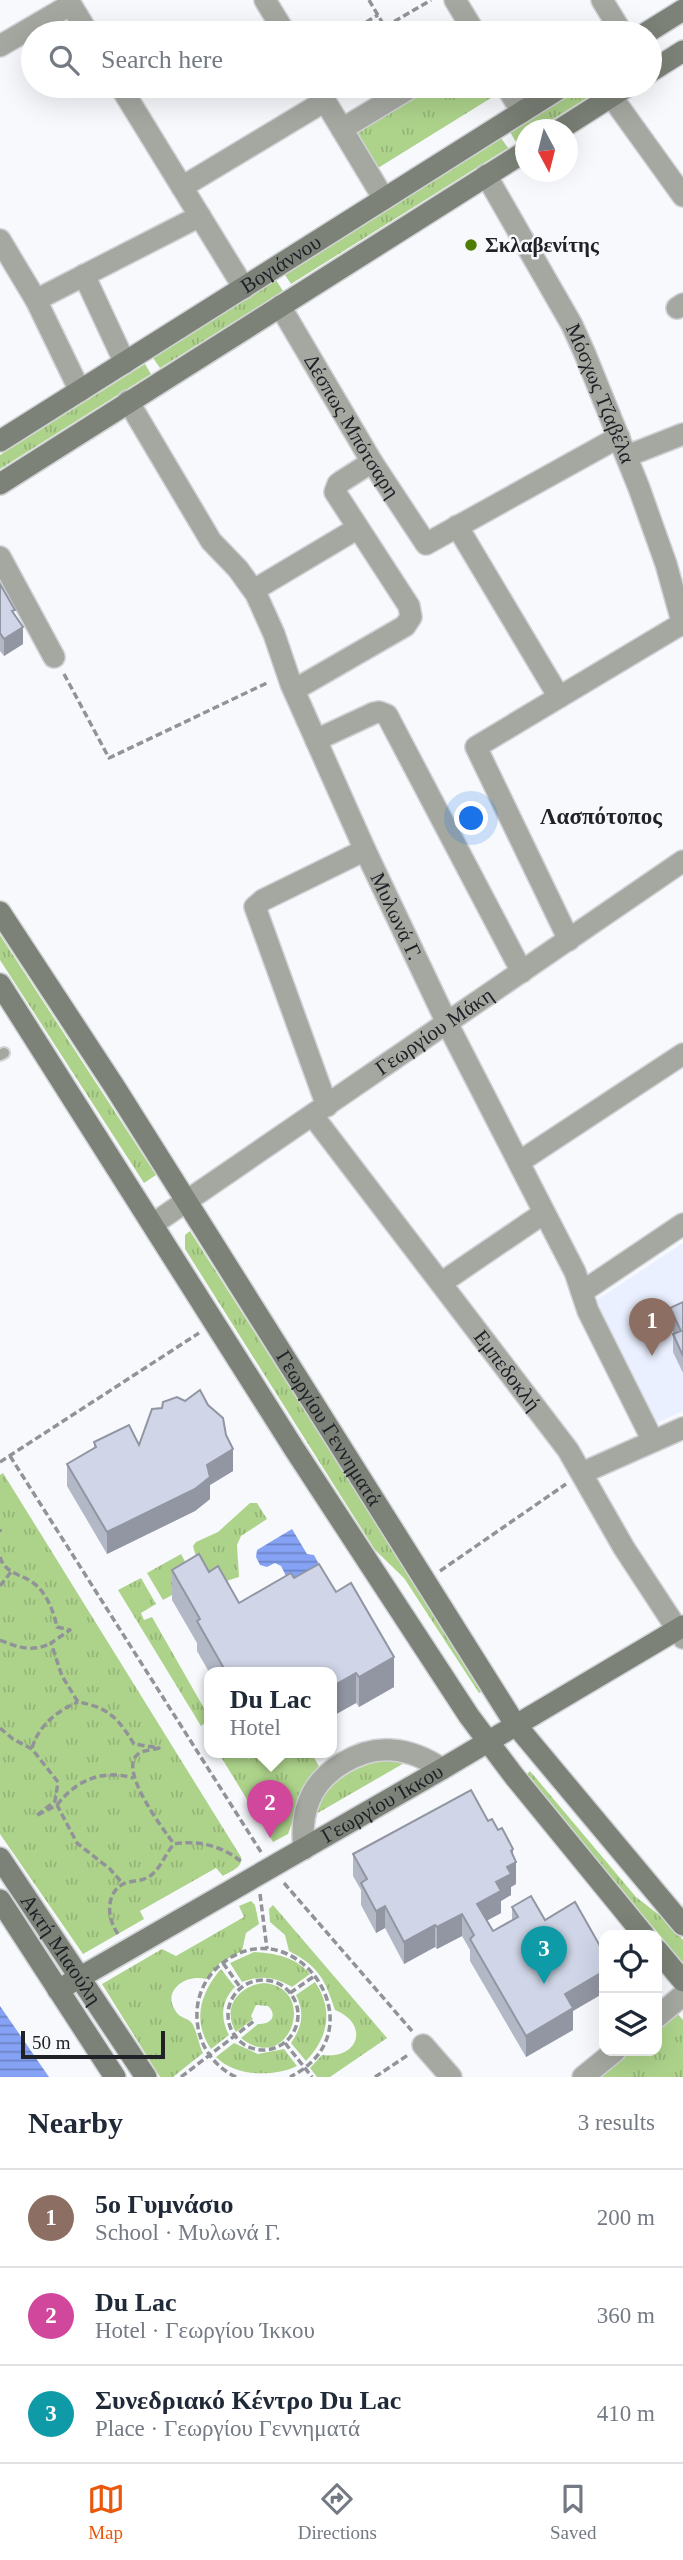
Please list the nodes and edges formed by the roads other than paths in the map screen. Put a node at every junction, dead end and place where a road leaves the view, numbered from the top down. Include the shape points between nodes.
1 (265, 0) edge
2 (455, 0) edge
3 (602, 0) edge
4 (69, 2) edge
5 (683, 10) edge
6 (39, 21) edge
7 (81, 21) edge
8 (278, 21) edge
9 (468, 21) edge
10 (615, 21) edge
11 (662, 23) edge
12 (21, 33) edge
13 (0, 46) edge
14 (683, 51) edge
15 (662, 64) edge
16 (127, 98) edge
17 (314, 98) edge
18 (324, 98) edge
19 (393, 98) edge
20 (513, 98) edge
21 (544, 98) edge
22 (609, 98) edge
23 (624, 98) edge
24 (522, 112) junction
25 (576, 119) edge
26 (342, 129) junction
27 (515, 157) edge
28 (486, 175) junction
29 (182, 187) junction
30 (683, 196) edge
31 (384, 199) junction
32 (200, 216) junction
33 (0, 240) edge
34 (84, 275) junction
35 (244, 288) junction
36 (36, 300) junction
37 (280, 306) junction
38 (125, 363) junction
39 (80, 391) junction
40 (128, 401) junction
41 (683, 434) edge
42 (0, 442) edge
43 (623, 447) junction
44 (372, 462) junction
45 (0, 484) edge
46 (457, 526) junction
47 (358, 528) junction
48 (0, 556) edge
49 (254, 590) junction
50 (683, 624) edge
51 (54, 657) road end
52 (290, 682) junction
53 (559, 697) junction
54 (316, 740) junction
55 (365, 850) junction
56 (683, 861) edge
57 (0, 912) edge
58 (569, 940) junction
59 (522, 972) junction
60 (0, 984) edge
61 (447, 1023) junction
62 (683, 1054) edge
63 (320, 1111) junction
64 (519, 1163) junction
65 (187, 1202) junction
66 (544, 1213) junction
67 (153, 1224) junction
68 (683, 1224) edge
69 (441, 1283) junction
70 (582, 1292) junction
71 (683, 1428) edge
72 (653, 1441) junction
73 (582, 1473) junction
74 (681, 1631) edge
75 (515, 1724) junction
76 (488, 1741) junction
77 (442, 1769) junction
78 (304, 1849) junction
79 (0, 1858) edge
80 (0, 1900) edge
81 (683, 1925) edge
82 (640, 1930) edge
83 (662, 1956) edge
84 (80, 1978) junction
85 (683, 1981) edge
86 (58, 1990) junction
87 (683, 1995) edge
88 (662, 2013) edge
89 (423, 2045) road end
90 (609, 2056) edge
91 (115, 2077) edge
92 (146, 2077) edge
93 (451, 2077) edge
94 (583, 2077) edge

1 - 8 street
2 - 9 street
3 - 10 street
4 - 6 street
4 - 7 street
5 - 11 street
12 - 13 street
14 - 15 street
16 - 29 street
17 - 29 street
18 - 26 street
19 - 26 street
20 - 24 street
21 - 24 street, Βογιάννου
22 - 25 street
23 - 30 street
24 - 31 street, Βογιάννου
26 - 31 street
27 - 28 street, Βογιάννου
28 - 37 street, Βογιάννου
28 - 43 street, Μόσχως Τζαβέλα via 572,325
29 - 32 street
31 - 35 street, Βογιάννου
32 - 34 street
32 - 35 street
33 - 36 street
34 - 36 street
34 - 38 street
35 - 38 street, Βογιάννου
36 - 39 street
37 - 40 street, Βογιάννου
37 - 44 street, Δέσπως Μπότσαρη
38 - 39 street, Βογιάννου
39 - 42 street, Βογιάννου
40 - 45 street, Βογιάννου
40 - 49 street, Μυλωνά Γ. via 211,541
41 - 43 street
43 - 46 street
43 - 50 street, Μόσχως Τζαβέλα
44 - 46 street, Δέσπως Μπότσαρη via 426,544
44 - 47 street via 335,489
46 - 53 street
47 - 49 street
47 - 52 street via 409,606 411,617 405,626
48 - 51 street
49 - 52 street, Μυλωνά Γ.
50 - 53 street
52 - 54 street, Μυλωνά Γ.
53 - 58 street via 475,747
54 - 55 street, Μυλωνά Γ.
54 - 59 street via 374,713 387,715
55 - 61 street, Μυλωνά Γ.
55 - 63 street, Εμπεδοκλή via 255,907
56 - 58 street, Γεωργίου Μάκη
57 - 65 street, Γεωργίου Γεννηματά
58 - 59 street, Γεωργίου Μάκη
59 - 61 street, Γεωργίου Μάκη
60 - 67 street, Γεωργίου Γεννηματά
61 - 63 street, Γεωργίου Μάκη
61 - 64 street, Μυλωνά Γ.
62 - 64 street
63 - 65 street, Γεωργίου Μάκη
63 - 69 street, Εμπεδοκλή
64 - 66 street, Μυλωνά Γ.
65 - 67 street, Γεωργίου Μάκη
65 - 75 street, Γεωργίου Γεννηματά
66 - 69 street
66 - 70 street, Μυλωνά Γ.
67 - 76 street, Γεωργίου Γεννηματά via 371,1567
68 - 70 street
69 - 73 street, Εμπεδοκλή
70 - 72 street, Μυλωνά Γ.
71 - 72 street
72 - 73 street
73 - 74 street, Εμπεδοκλή via 624,1548
74 - 75 street, Γεωργίου Ίκκου
75 - 76 street, Γεωργίου Ίκκου
75 - 81 street, Γεωργίου Γεννηματά
76 - 77 street, Γεωργίου Ίκκου
76 - 82 street, Γεωργίου Γεννηματά
77 - 78 street, Γεωργίου Ίκκου
77 - 78 street via 389,1749 346,1761 324,1778 309,1799 303,1823
78 - 84 street, Γεωργίου Ίκκου via 257,1868
79 - 84 street, Ακτή Μιαούλη
80 - 86 street, Ακτή Μιαούλη
83 - 85 street
84 - 86 street, Γεωργίου Ίκκου
84 - 92 street, Ακτή Μιαούλη
86 - 91 street, Ακτή Μιαούλη
87 - 88 street
89 - 93 street
90 - 94 street

